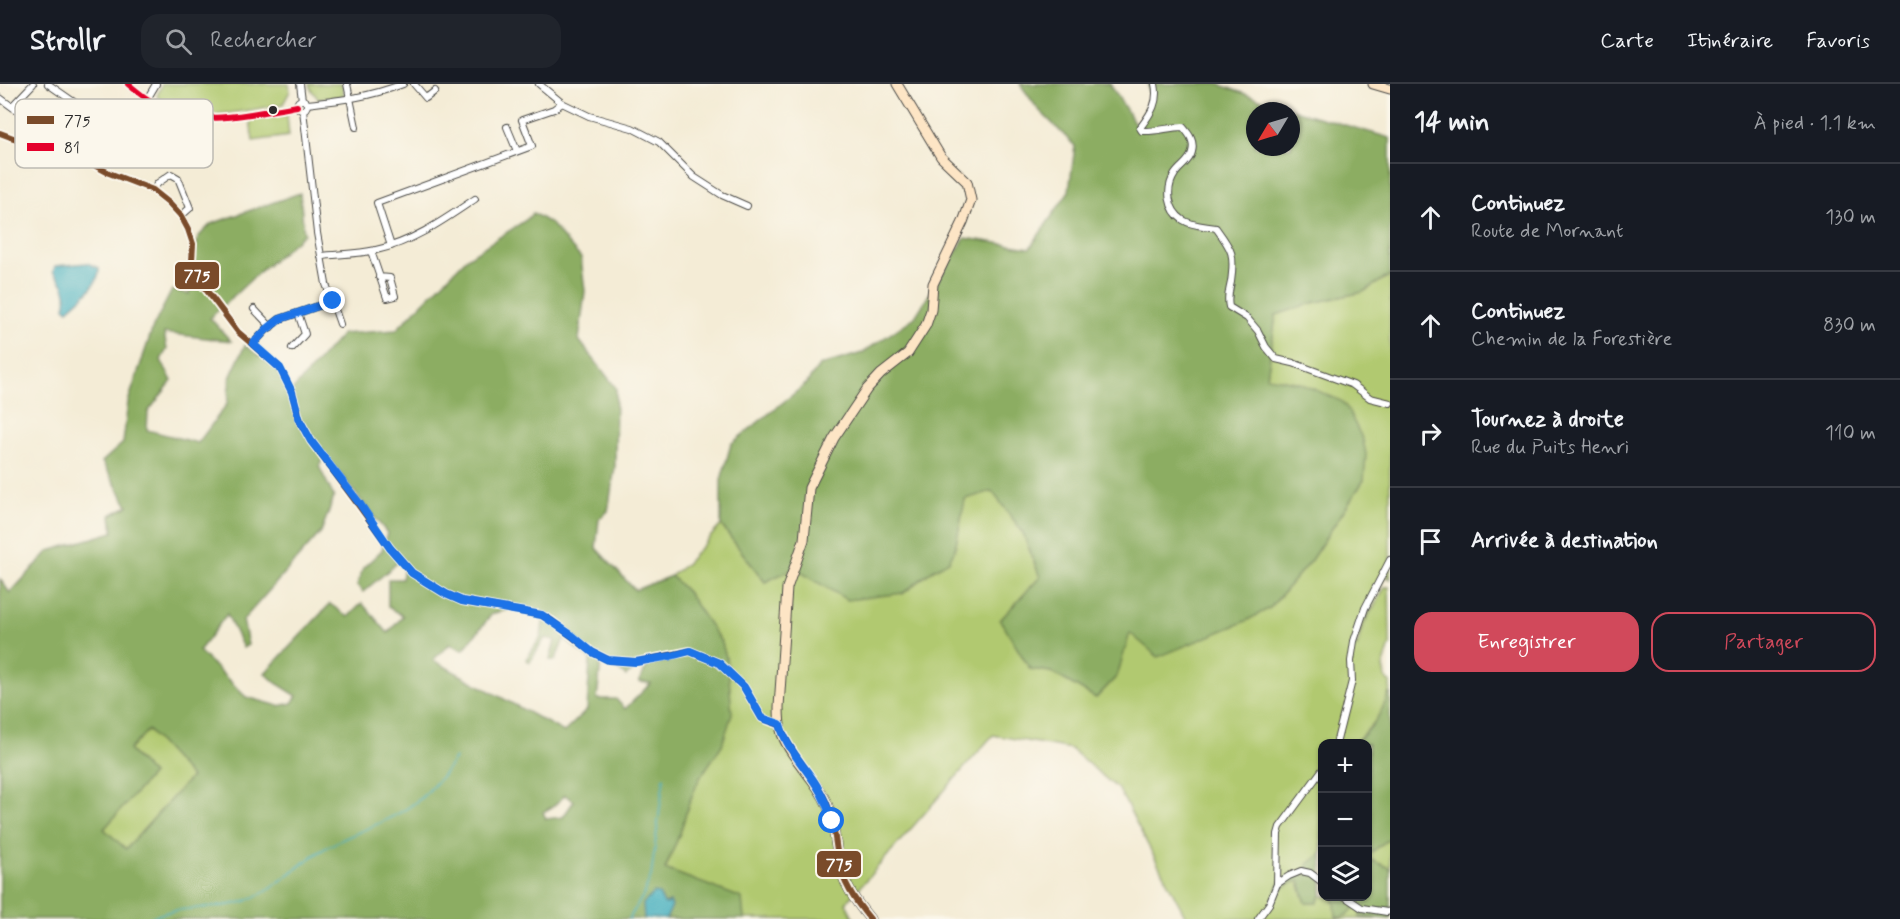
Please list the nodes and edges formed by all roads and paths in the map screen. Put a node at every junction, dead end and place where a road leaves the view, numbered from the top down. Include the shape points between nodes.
1 (33, 84) edge
2 (48, 84) edge
3 (128, 84) edge
4 (156, 84) edge
5 (300, 84) edge
6 (347, 84) edge
7 (403, 84) edge
8 (414, 84) edge
9 (539, 84) edge
10 (897, 84) edge
11 (1155, 84) edge
12 (1374, 84) edge
13 (1390, 89) edge
14 (435, 91) dead end
15 (0, 98) edge
16 (19, 99) edge
17 (70, 99) edge
18 (148, 99) joint
19 (350, 100) junction
20 (15, 103) edge
21 (561, 103) junction
22 (302, 105) junction
23 (12, 106) junction
24 (15, 108) edge
25 (213, 118) edge
26 (507, 126) dead end
27 (356, 127) dead end
28 (0, 133) edge
29 (15, 139) edge
30 (517, 151) junction
31 (100, 168) edge
32 (153, 190) junction
33 (474, 199) dead end
34 (747, 206) dead end
35 (181, 216) junction
36 (391, 246) junction
37 (371, 251) junction
38 (321, 255) junction
39 (379, 277) dead end
40 (333, 301) junction
41 (254, 309) dead end
42 (297, 313) junction
43 (340, 324) dead end
44 (271, 327) junction
45 (253, 344) junction
46 (292, 348) dead end
47 (1390, 403) edge
48 (1390, 560) edge
49 (780, 724) junction
50 (1337, 739) edge
51 (1318, 777) edge
52 (1318, 878) edge
53 (1277, 884) junction
54 (1351, 901) edge
55 (1390, 911) edge
56 (870, 919) edge
57 (1258, 919) edge

1 - 16 street
2 - 17 street
3 - 18 street
4 - 18 street
5 - 22 street
6 - 19 street
7 - 19 street
8 - 14 street via 426,98
9 - 21 street
10 - 49 main road via 941,158 967,182 971,200 933,284 926,326 908,353 867,389 834,438 809,488 804,540 787,588
11 - 47 street via 1157,95 1152,110 1140,128 1156,132 1182,127 1192,139 1192,152 1175,174 1169,201 1185,221 1216,228 1232,251 1229,307 1247,318 1273,357
12 - 13 main road
15 - 23 street
19 - 22 street
19 - 27 street
20 - 23 street
21 - 30 street via 522,120 532,146
21 - 34 street via 632,128 659,142 694,177
22 - 25 street
22 - 38 street
23 - 24 street
26 - 30 street
28 - 29 street
30 - 36 street via 377,203
31 - 32 street
32 - 35 street
32 - 35 street via 171,174 178,178 190,208
33 - 36 street via 415,237
35 - 45 street via 193,244 192,261 198,279 238,332
36 - 37 street
37 - 38 street
37 - 39 street
38 - 40 street
40 - 42 street
40 - 43 street
41 - 44 street
42 - 44 street
42 - 46 street via 305,334
44 - 45 street
45 - 49 street via 280,368 311,441 412,573 462,601 542,615 608,660 636,662 690,651 719,663 744,687 762,718
48 - 50 street via 1365,608 1354,641 1352,681
49 - 56 main road via 785,741 827,804 844,879
51 - 53 street via 1280,827
52 - 53 street via 1301,871
53 - 57 street
54 - 55 street via 1362,908

